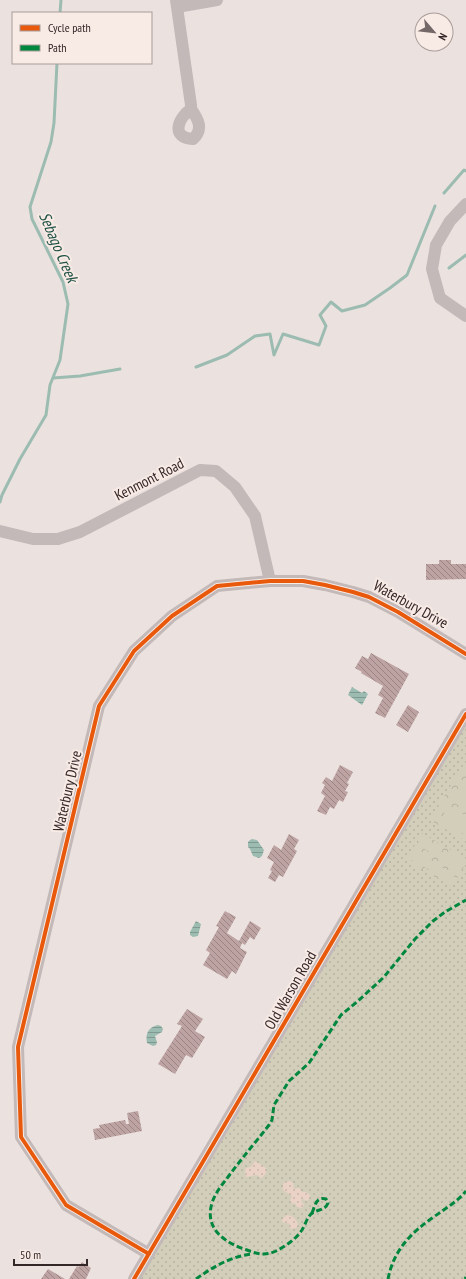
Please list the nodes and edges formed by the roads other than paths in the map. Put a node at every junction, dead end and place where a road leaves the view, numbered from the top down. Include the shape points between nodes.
1 (218, 0) edge
2 (177, 4) edge
3 (191, 109) dead end
4 (466, 204) edge
5 (461, 214) edge
6 (466, 316) edge
7 (0, 531) edge
8 (270, 581) junction
9 (466, 654) edge
10 (466, 714) edge
11 (149, 1254) junction
12 (134, 1279) edge

1 - 2 street
2 - 3 street
4 - 5 street
5 - 6 street via 450,220 436,245 432,269 440,298
7 - 8 street, Kenmont Road via 33,539 58,540 80,532 200,470 216,471 235,488 255,516
8 - 9 street, Waterbury Drive via 303,581 369,597
8 - 11 street, Waterbury Drive via 217,586 172,616 134,651 99,706 18,1047 21,1137 66,1205
10 - 11 street, Old Warson Road
11 - 12 street, Old Warson Road

